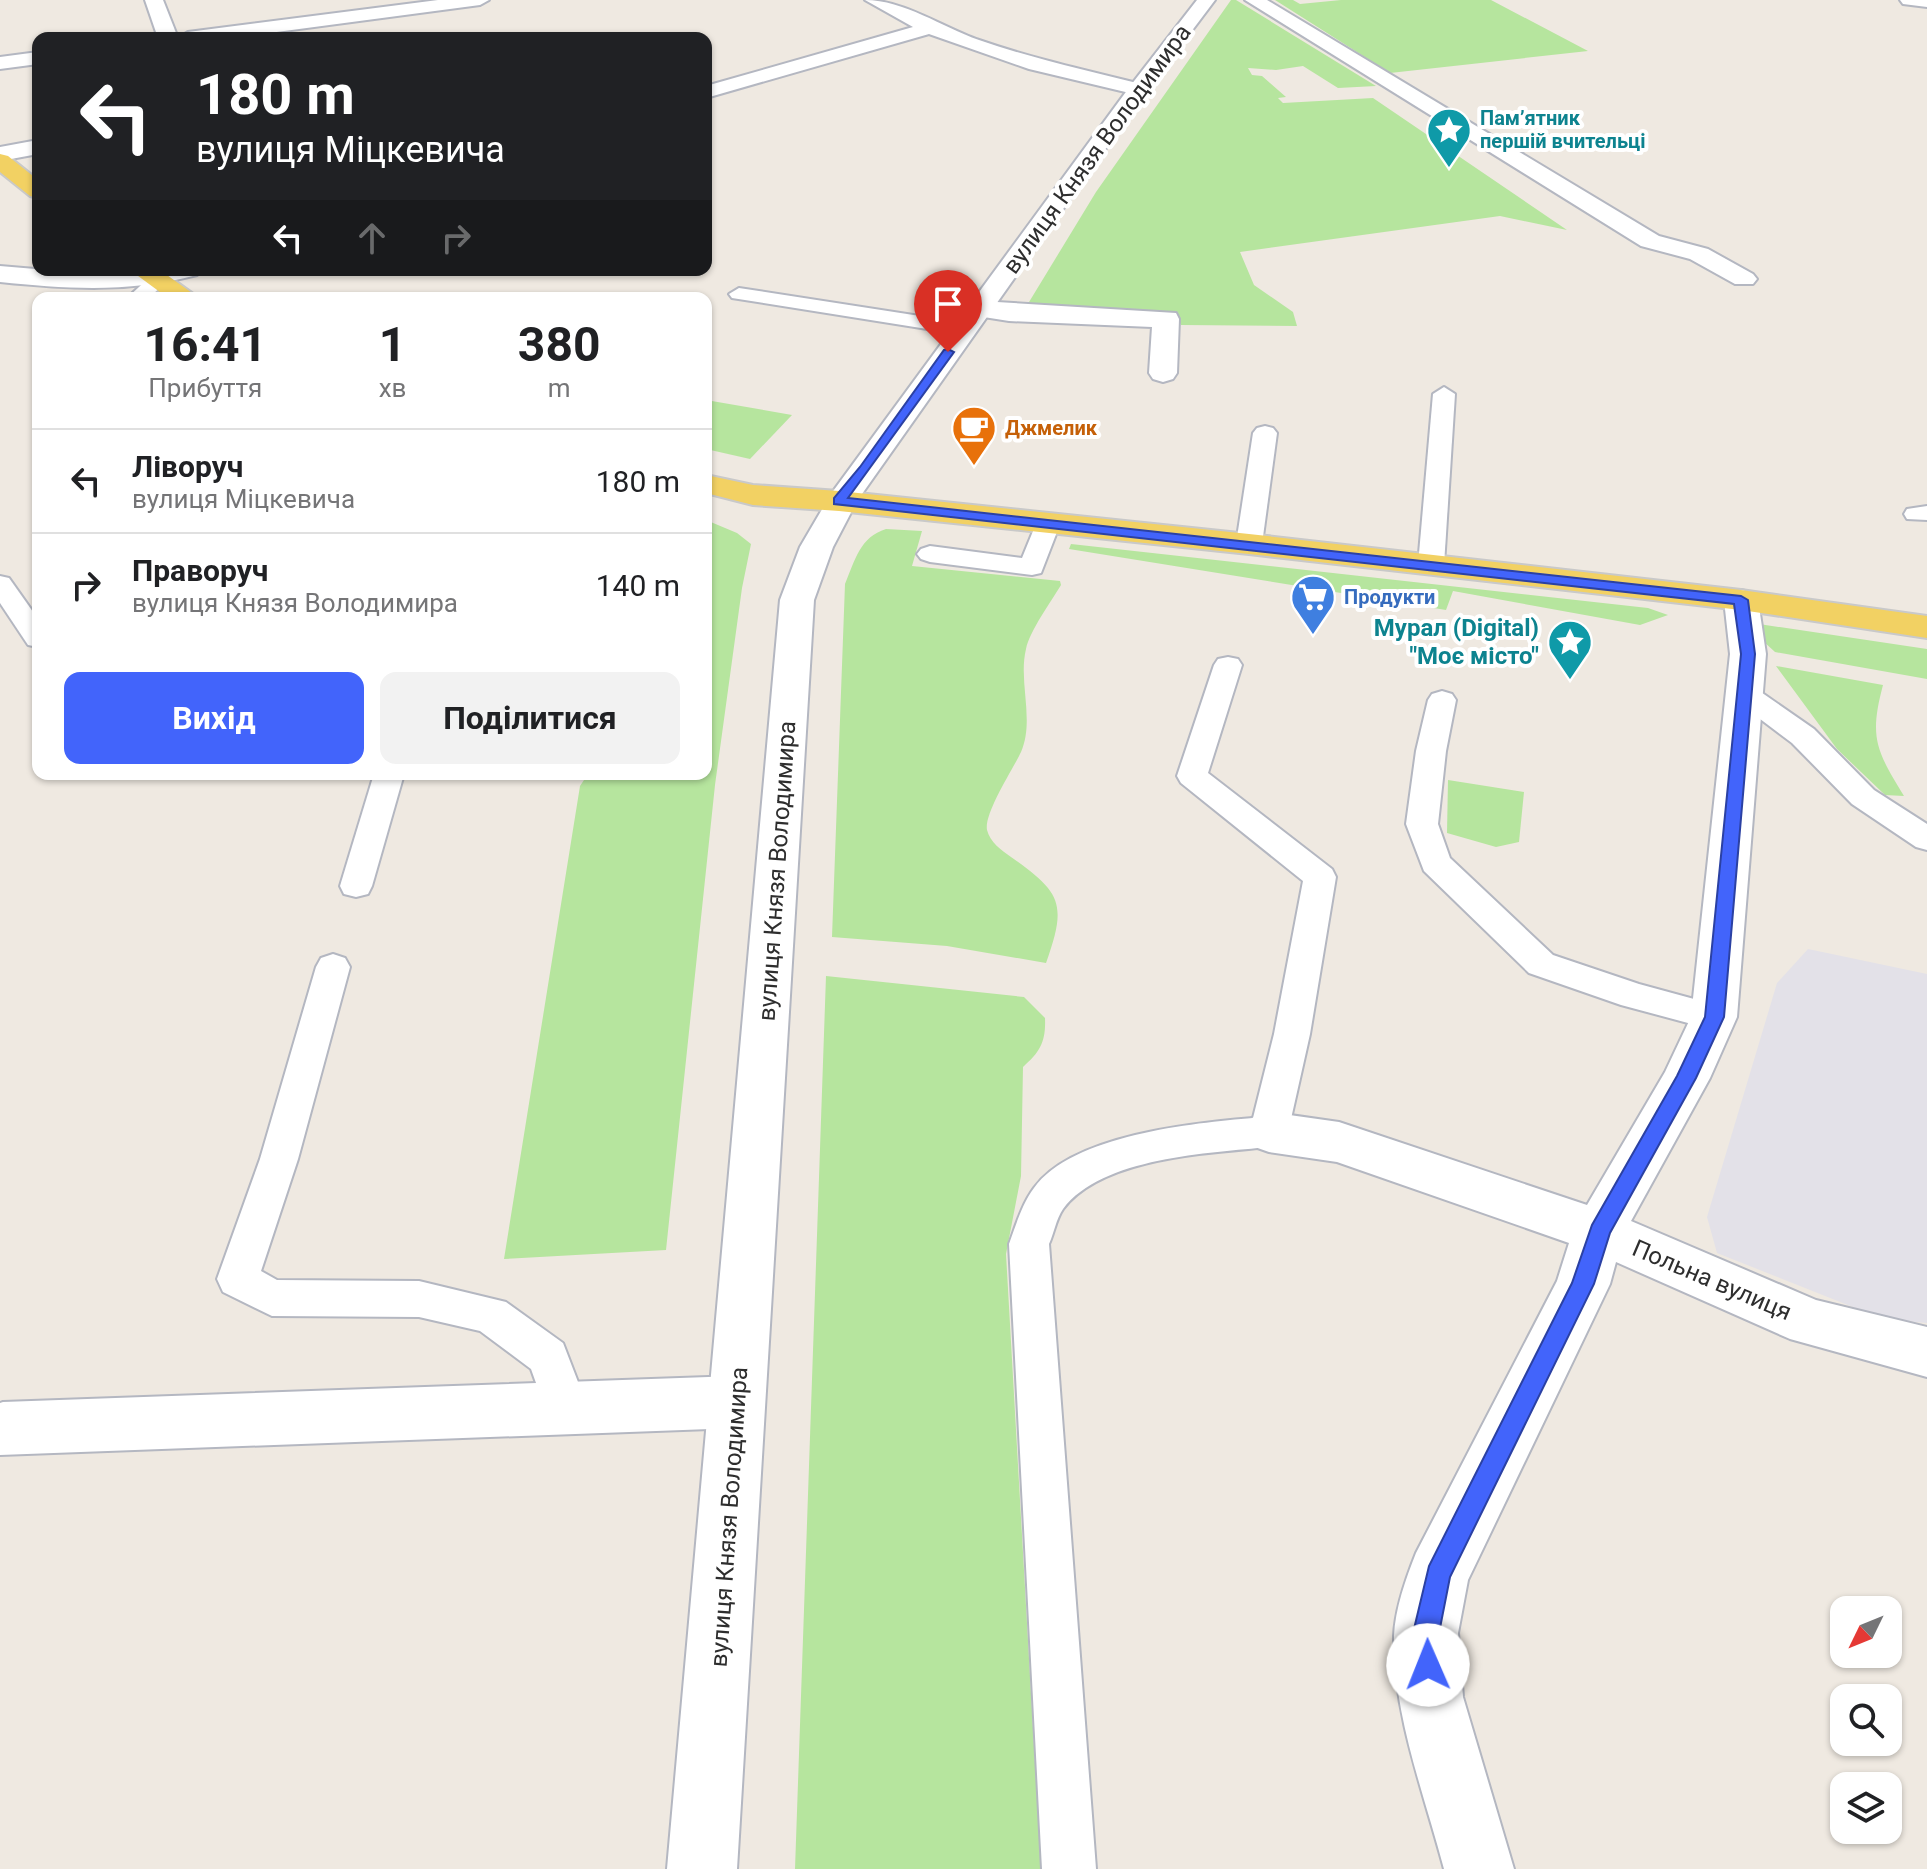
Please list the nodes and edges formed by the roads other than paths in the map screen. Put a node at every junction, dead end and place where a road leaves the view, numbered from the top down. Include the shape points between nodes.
1 (154, 0) edge
2 (480, 0) edge
3 (874, 0) edge
4 (1206, 0) edge
5 (1254, 0) edge
6 (1909, 0) edge
7 (1927, 2) edge
8 (929, 28) junction
9 (166, 32) edge
10 (234, 32) edge
11 (32, 59) edge
12 (0, 63) edge
13 (1138, 89) junction
14 (712, 90) edge
15 (32, 148) edge
16 (0, 154) edge
17 (0, 161) edge
18 (32, 186) edge
19 (0, 274) edge
20 (145, 276) edge
21 (153, 276) edge
22 (1744, 279) dead end
23 (177, 292) edge
24 (739, 294) dead end
25 (972, 319) junction
26 (1163, 373) dead end
27 (1444, 394) dead end
28 (1265, 433) dead end
29 (712, 485) edge
30 (839, 501) junction
31 (1047, 524) junction
32 (1249, 544) junction
33 (930, 554) dead end
34 (1431, 565) junction
35 (0, 584) edge
36 (1741, 600) junction
37 (1927, 627) edge
38 (32, 630) edge
39 (1228, 665) dead end
40 (1745, 694) junction
41 (1442, 700) dead end
42 (387, 780) edge
43 (1927, 839) edge
44 (356, 886) dead end
45 (333, 967) dead end
46 (1714, 1017) junction
47 (1269, 1132) junction
48 (1599, 1231) junction
49 (1927, 1352) edge
50 (737, 1402) junction
51 (566, 1408) junction
52 (1, 1429) edge
53 (702, 1869) edge
54 (1069, 1869) edge
55 (1479, 1869) edge

1 - 9 street
2 - 10 street
3 - 8 street
4 - 13 street, вулиця Князя Володимира
5 - 22 street via 1650,241 1699,254
6 - 7 street
8 - 13 street via 1073,75
8 - 14 street
11 - 12 street
13 - 25 street, вулиця Князя Володимира
15 - 16 street
17 - 18 main road
19 - 20 street via 98,284
21 - 23 main road
24 - 25 lane
25 - 26 street via 1009,313 1166,319
25 - 30 street, вулиця Князя Володимира
27 - 34 lane
28 - 32 lane
29 - 30 main road via 753,495
30 - 31 main road
30 - 50 street, вулиця Князя Володимира via 812,552 797,600
31 - 32 main road
31 - 33 lane via 1032,567
32 - 34 main road
34 - 36 main road
35 - 38 lane
36 - 37 main road
36 - 40 street via 1748,654
39 - 47 lane via 1192,776 1320,877
40 - 43 lane via 1803,736 1863,797
40 - 46 street
41 - 46 lane via 1422,824 1435,863 1541,964
42 - 44 lane
45 - 51 lane via 279,1159 238,1279 272,1298 419,1299 491,1315 548,1357
46 - 48 street via 1686,1078
47 - 48 street, Польна вулиця via 1339,1142
47 - 54 lane via 1164,1142 1099,1164 1050,1195 1029,1244
48 - 49 street, Польна вулиця via 1809,1322
48 - 55 street via 1583,1284 1438,1575 1426,1633 1430,1697
50 - 51 street
50 - 53 street, вулиця Князя Володимира
51 - 52 street

